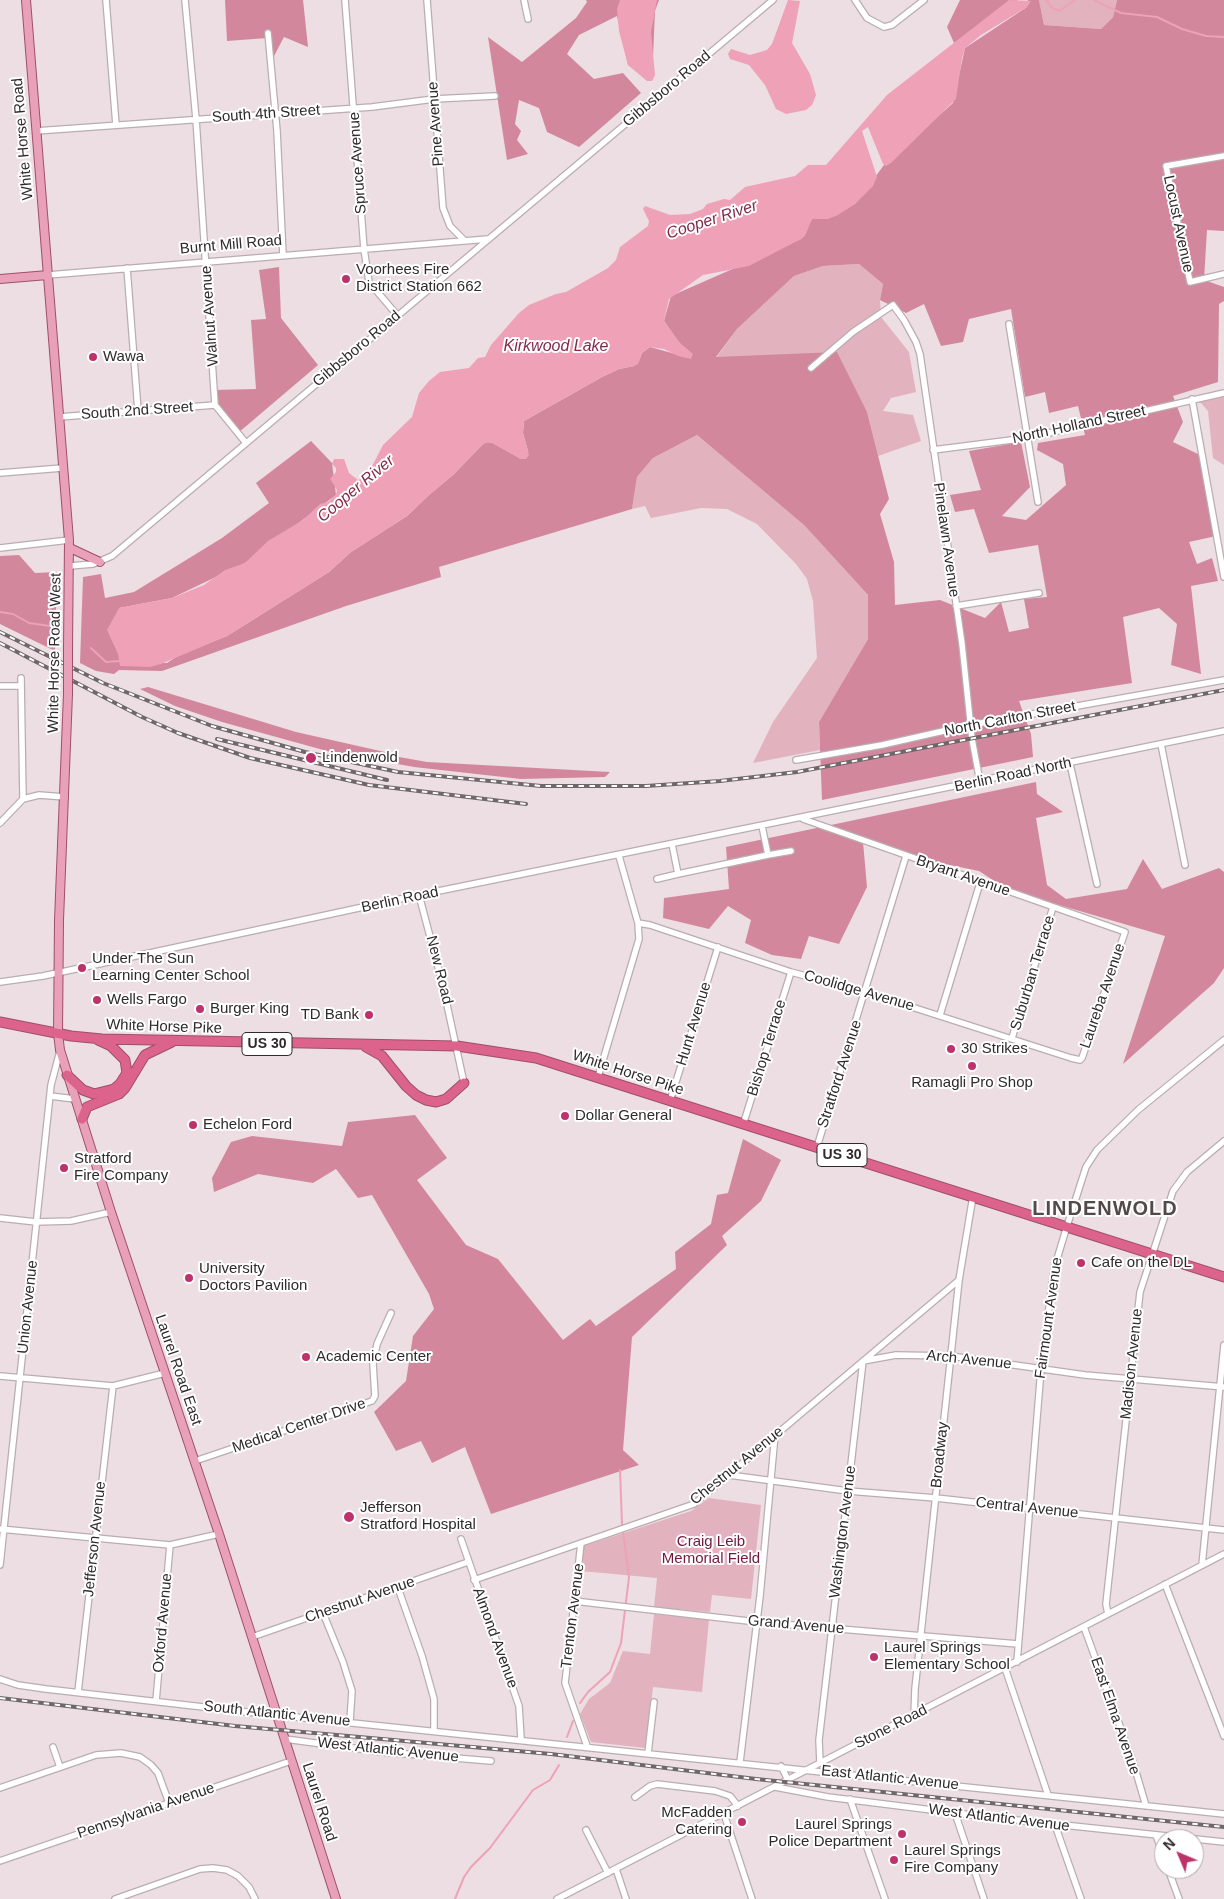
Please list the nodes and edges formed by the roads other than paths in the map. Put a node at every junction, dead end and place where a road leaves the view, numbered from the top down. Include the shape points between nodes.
1 (26, 0) edge
2 (106, 0) edge
3 (185, 0) edge
4 (345, 0) edge
5 (427, 0) edge
6 (524, 0) edge
7 (773, 0) edge
8 (855, 0) edge
9 (924, 0) edge
10 (528, 19) dead end
11 (268, 33) dead end
12 (495, 96) dead end
13 (434, 99) junction
14 (354, 108) junction
15 (275, 113) junction
16 (196, 119) junction
17 (116, 125) junction
18 (36, 131) junction
19 (1224, 156) edge
20 (488, 239) junction
21 (464, 241) junction
22 (364, 249) junction
23 (283, 255) junction
24 (207, 260) junction
25 (128, 268) junction
26 (1224, 274) edge
27 (48, 275) junction
28 (0, 279) edge
29 (397, 315) junction
30 (1009, 324) dead end
31 (811, 368) dead end
32 (1224, 393) edge
33 (1192, 399) junction
34 (215, 405) junction
35 (138, 411) junction
36 (59, 417) junction
37 (1027, 438) junction
38 (246, 443) junction
39 (933, 450) junction
40 (62, 468) junction
41 (0, 473) edge
42 (1038, 502) dead end
43 (1224, 536) edge
44 (1216, 537) junction
45 (69, 544) junction
46 (0, 548) edge
47 (100, 562) junction
48 (70, 566) junction
49 (1224, 577) edge
50 (1039, 594) dead end
51 (956, 606) junction
52 (21, 678) dead end
53 (1224, 680) edge
54 (0, 686) edge
55 (21, 686) junction
56 (970, 725) junction
57 (1224, 731) edge
58 (1162, 744) junction
59 (796, 760) dead end
60 (1070, 764) junction
61 (980, 782) junction
62 (65, 797) junction
63 (23, 799) junction
64 (801, 818) junction
65 (0, 823) edge
66 (762, 826) junction
67 (672, 844) junction
68 (791, 851) dead end
69 (768, 855) junction
70 (619, 856) junction
71 (906, 856) junction
72 (1185, 865) dead end
73 (678, 874) junction
74 (657, 879) dead end
75 (980, 883) junction
76 (1096, 884) dead end
77 (419, 895) junction
78 (1053, 908) junction
79 (638, 923) junction
80 (1125, 932) joint
81 (718, 947) junction
82 (791, 972) junction
83 (58, 973) junction
84 (0, 982) edge
85 (865, 992) junction
86 (940, 1015) junction
87 (0, 1022) edge
88 (58, 1033) junction
89 (93, 1038) junction
90 (1012, 1038) junction
91 (174, 1041) junction
92 (1223, 1043) edge
93 (361, 1045) junction
94 (457, 1046) junction
95 (60, 1050) junction
96 (1080, 1060) joint
97 (67, 1075) junction
98 (598, 1077) junction
99 (464, 1083) joint
100 (50, 1096) junction
101 (75, 1099) junction
102 (670, 1101) junction
103 (82, 1119) junction
104 (743, 1125) junction
105 (1224, 1140) edge
106 (817, 1147) junction
107 (973, 1196) junction
108 (111, 1212) junction
109 (0, 1218) edge
110 (36, 1222) junction
111 (1067, 1226) junction
112 (1152, 1254) junction
113 (1224, 1277) edge
114 (959, 1280) junction
115 (391, 1313) dead end
116 (1224, 1345) edge
117 (951, 1356) junction
118 (863, 1361) junction
119 (1041, 1369) junction
120 (165, 1374) junction
121 (0, 1376) edge
122 (1130, 1377) junction
123 (20, 1378) junction
124 (113, 1386) junction
125 (1222, 1387) edge
126 (775, 1435) junction
127 (195, 1461) junction
128 (729, 1475) junction
129 (770, 1481) junction
130 (848, 1490) junction
131 (936, 1498) junction
132 (1028, 1508) junction
133 (1116, 1518) junction
134 (1205, 1528) junction
135 (2, 1529) edge
136 (1224, 1530) edge
137 (219, 1534) junction
138 (460, 1539) dead end
139 (94, 1540) junction
140 (581, 1544) junction
141 (170, 1545) junction
142 (1224, 1554) edge
143 (468, 1562) junction
144 (0, 1565) edge
145 (1202, 1565) junction
146 (474, 1580) junction
147 (1165, 1584) junction
148 (398, 1588) junction
149 (574, 1601) junction
150 (323, 1613) junction
151 (1108, 1614) junction
152 (757, 1622) junction
153 (1084, 1627) junction
154 (832, 1628) junction
155 (252, 1637) junction
156 (922, 1637) junction
157 (1018, 1644) junction
158 (1017, 1662) junction
159 (1005, 1668) junction
160 (0, 1679) edge
161 (78, 1692) junction
162 (156, 1701) junction
163 (654, 1702) dead end
164 (277, 1714) junction
165 (914, 1715) junction
166 (350, 1721) junction
167 (434, 1730) junction
168 (1224, 1736) edge
169 (284, 1739) junction
170 (521, 1739) junction
171 (556, 1743) joint
172 (587, 1746) junction
173 (53, 1747) dead end
174 (648, 1753) junction
175 (292, 1761) junction
176 (491, 1761) dead end
177 (740, 1762) junction
178 (820, 1764) junction
179 (781, 1766) junction
180 (60, 1767) junction
181 (808, 1769) junction
182 (788, 1780) junction
183 (775, 1787) junction
184 (0, 1788) edge
185 (1048, 1795) junction
186 (635, 1797) dead end
187 (850, 1800) junction
188 (169, 1803) junction
189 (738, 1806) junction
190 (1146, 1806) junction
191 (955, 1813) junction
192 (724, 1814) junction
193 (1224, 1814) edge
194 (1055, 1825) junction
195 (586, 1830) dead end
196 (1154, 1835) edge
197 (1204, 1840) edge
198 (1224, 1842) edge
199 (0, 1861) edge
200 (616, 1869) junction
201 (608, 1873) junction
202 (1172, 1879) edge
203 (115, 1899) edge
204 (255, 1899) edge
205 (336, 1899) edge
206 (557, 1899) edge
207 (626, 1899) edge
208 (752, 1899) edge
209 (885, 1899) edge
210 (984, 1899) edge
211 (1081, 1899) edge
212 (1179, 1899) edge

1 - 18 main road, White Horse Road
2 - 17 street
3 - 16 street, Walnut Avenue
4 - 14 street, Spruce Avenue
5 - 13 street, Pine Avenue
6 - 10 street
7 - 20 street, Gibbsboro Road
8 - 9 street via 867,18 884,27
11 - 15 street
12 - 13 street, South 4th Street
13 - 14 street, South 4th Street
13 - 21 street, Pine Avenue via 443,208 450,226
14 - 15 street, South 4th Street
14 - 22 street, Spruce Avenue
15 - 16 street, South 4th Street
15 - 23 street
16 - 17 street, South 4th Street
16 - 24 street, Walnut Avenue
17 - 18 street, South 4th Street
18 - 27 main road, White Horse Road
19 - 26 street, Locust Avenue via 1166,166 1190,282
20 - 21 street, Burnt Mill Road
20 - 29 street, Gibbsboro Road
21 - 22 street, Burnt Mill Road
22 - 23 street, Burnt Mill Road
22 - 29 street, Spruce Avenue via 369,282
23 - 24 street, Burnt Mill Road
24 - 25 street, Burnt Mill Road
24 - 34 street, Walnut Avenue
25 - 27 street, Burnt Mill Road
25 - 35 street
27 - 28 main road, Burnt Mill Road
27 - 36 main road, White Horse Road West
29 - 38 street, Gibbsboro Road
30 - 37 street
31 - 39 street, Pinelawn Avenue via 853,332 893,305 920,354
32 - 33 street, North Holland Street
33 - 37 street, North Holland Street
33 - 44 street
34 - 35 street, South 2nd Street
34 - 38 street
35 - 36 street, South 2nd Street
36 - 40 main road, White Horse Road West
37 - 39 street, North Holland Street
37 - 42 street
38 - 47 street, Gibbsboro Road via 112,556
39 - 51 street, Pinelawn Avenue
40 - 41 street
40 - 45 main road, White Horse Road West
43 - 44 street
44 - 49 street
45 - 46 street
45 - 47 main road
45 - 48 main road, White Horse Road West
47 - 48 street, Gibbsboro Road
48 - 62 main road, White Horse Road West, bridge
50 - 51 street
51 - 56 street, Pinelawn Avenue
52 - 55 street
53 - 56 street, North Carlton Street
54 - 55 street
55 - 63 street
56 - 59 street, North Carlton Street via 882,746
56 - 61 street, Pinelawn Avenue
57 - 58 street, Berlin Road North
58 - 60 street, Berlin Road North
58 - 72 street
60 - 61 street, Berlin Road North
60 - 76 street
61 - 64 street, Berlin Road North
62 - 63 street via 39,795
62 - 83 main road, White Horse Road West
63 - 65 street
64 - 66 street, Berlin Road
64 - 71 street, Bryant Avenue
66 - 67 street, Berlin Road
66 - 69 street
67 - 70 street, Berlin Road
67 - 73 street
68 - 69 street
69 - 73 street
70 - 77 street, Berlin Road
70 - 79 street
71 - 75 street, Bryant Avenue
71 - 85 street, Stratford Avenue
73 - 74 street
75 - 78 street, Bryant Avenue
75 - 86 street
77 - 83 street, Berlin Road
77 - 94 street, New Road
78 - 80 street, Bryant Avenue
78 - 90 street, Suburban Terrace
79 - 81 street, Coolidge Avenue
79 - 98 street via 640,939
80 - 96 street, Laureba Avenue
81 - 82 street, Coolidge Avenue
81 - 102 street, Hunt Avenue
82 - 85 street, Coolidge Avenue
82 - 104 street, Bishop Terrace
83 - 84 street, Berlin Road
83 - 88 main road, White Horse Road West
85 - 86 street, Coolidge Avenue
85 - 106 street, Stratford Avenue
86 - 90 street, Coolidge Avenue
87 - 88 highway, White Horse Pike / US 30
88 - 89 highway, White Horse Pike / US 30
88 - 95 main road, Laurel Road East
89 - 91 highway, White Horse Pike / US 30
89 - 97 highway via 111,1046 125,1060 124,1079 114,1089 94,1094
90 - 96 street, Coolidge Avenue
91 - 93 highway, White Horse Pike / US 30
91 - 103 highway via 145,1055 125,1088 87,1107
92 - 111 street, Fairmount Avenue via 1138,1110 1097,1150 1086,1167
93 - 94 highway, White Horse Pike / US 30
93 - 99 highway via 382,1056 406,1086 426,1100 446,1099
94 - 98 highway, White Horse Pike / US 30 via 536,1058
94 - 99 street, New Road
95 - 97 main road, Laurel Road East
95 - 100 street, Union Avenue
97 - 101 main road, Laurel Road East
98 - 102 highway, White Horse Pike / US 30
100 - 101 street
100 - 110 street, Union Avenue
101 - 103 main road, Laurel Road East
102 - 104 highway, White Horse Pike / US 30
103 - 108 main road, Laurel Road East
104 - 106 highway, White Horse Pike / US 30
105 - 112 street, Madison Avenue via 1179,1181
106 - 107 highway, White Horse Pike / US 30
107 - 111 highway, White Horse Pike / US 30
107 - 114 street, Broadway
108 - 110 street via 71,1221
108 - 120 main road, Laurel Road East
109 - 110 street
110 - 123 street, Union Avenue
111 - 112 highway, White Horse Pike / US 30
111 - 119 street, Fairmount Avenue via 1054,1269
112 - 113 highway, White Horse Pike / US 30
112 - 122 street, Madison Avenue via 1140,1292
114 - 117 street, Broadway
114 - 118 street, Chestnut Avenue
115 - 127 street, Medical Center Drive via 377,1344 373,1364 375,1396 372,1401
116 - 125 street
117 - 118 street, Arch Avenue via 896,1355
117 - 119 street, Arch Avenue
117 - 131 street, Broadway
118 - 126 street, Chestnut Avenue
118 - 130 street, Washington Avenue
119 - 122 street, Arch Avenue
119 - 132 street, Fairmount Avenue
120 - 124 street
120 - 127 main road, Laurel Road East
121 - 123 street
122 - 125 street, Arch Avenue
122 - 133 street, Madison Avenue
123 - 124 street
123 - 135 street, Union Avenue
124 - 139 street, Jefferson Avenue
125 - 134 street
126 - 128 street, Chestnut Avenue
126 - 129 street
127 - 137 main road, Laurel Road East
128 - 129 street, Central Avenue
128 - 140 street, Chestnut Avenue via 690,1507
129 - 130 street, Central Avenue
129 - 152 street
130 - 131 street, Central Avenue
130 - 154 street, Washington Avenue
131 - 132 street, Central Avenue
131 - 156 street, Broadway
132 - 133 street, Central Avenue
132 - 157 street, Fairmount Avenue
133 - 134 street, Central Avenue
133 - 151 street, Madison Avenue via 1106,1604
134 - 136 street, Central Avenue
134 - 145 street
135 - 139 street
135 - 144 street, Union Avenue
137 - 141 street
137 - 155 main road, Laurel Road East
138 - 143 street, Almond Avenue
139 - 141 street
139 - 161 street, Jefferson Avenue
140 - 146 street, Chestnut Avenue
140 - 149 street, Trenton Avenue
141 - 162 street, Oxford Avenue
142 - 145 street, Stone Road
143 - 146 street, Almond Avenue
143 - 148 street, Chestnut Avenue
145 - 147 street, Stone Road
146 - 170 street, Almond Avenue via 519,1706
147 - 151 street, Stone Road
147 - 168 street
148 - 150 street, Chestnut Avenue
148 - 167 street via 434,1699
149 - 152 street, Grand Avenue
149 - 172 street, Trenton Avenue via 565,1683
150 - 155 street, Chestnut Avenue
150 - 166 street via 352,1691
151 - 153 street, Stone Road
152 - 154 street, Grand Avenue
152 - 177 street
153 - 158 street, Stone Road
153 - 190 street, East Elma Avenue
154 - 156 street, Grand Avenue
154 - 178 street, Washington Avenue via 819,1740
155 - 164 main road, Laurel Road East
156 - 157 street, Grand Avenue
156 - 165 street, Broadway
157 - 158 street, Fairmount Avenue
158 - 159 street, Stone Road
159 - 165 street, Stone Road
159 - 185 street
160 - 161 street, South Atlantic Avenue via 18,1685
161 - 162 street, South Atlantic Avenue
162 - 164 street, South Atlantic Avenue
163 - 174 street
164 - 166 street, South Atlantic Avenue
164 - 169 main road, Laurel Road
165 - 178 street, Stone Road
166 - 167 street, South Atlantic Avenue
167 - 170 street, South Atlantic Avenue
169 - 175 main road, Laurel Road
169 - 176 street, West Atlantic Avenue
170 - 171 street, South Atlantic Avenue
171 - 172 street, East Atlantic Avenue
172 - 174 street, East Atlantic Avenue
173 - 180 street
174 - 177 street, East Atlantic Avenue
175 - 188 street, Pennsylvania Avenue
175 - 205 main road, Laurel Road
177 - 179 street, East Atlantic Avenue
178 - 181 street, Stone Road
179 - 181 street, East Atlantic Avenue
179 - 182 street
180 - 184 street
180 - 188 street via 106,1752 135,1755 155,1769
181 - 182 street, Stone Road
181 - 185 street, East Atlantic Avenue
182 - 183 street, Stone Road
183 - 187 street, West Atlantic Avenue
183 - 189 street, Stone Road
185 - 190 street, East Atlantic Avenue
186 - 189 street via 657,1784 715,1791 730,1796
187 - 191 street, West Atlantic Avenue
187 - 209 street
188 - 199 street, Pennsylvania Avenue
189 - 192 street, Stone Road
190 - 193 street, East Atlantic Avenue
191 - 194 street, West Atlantic Avenue
191 - 210 street
192 - 200 street, Stone Road
192 - 208 street
194 - 196 street, West Atlantic Avenue
194 - 211 street
195 - 201 street
197 - 198 street, West Atlantic Avenue
200 - 201 street, Stone Road
200 - 207 street
201 - 206 street, Stone Road
202 - 212 street
203 - 204 street via 200,1869 213,1868 238,1876

